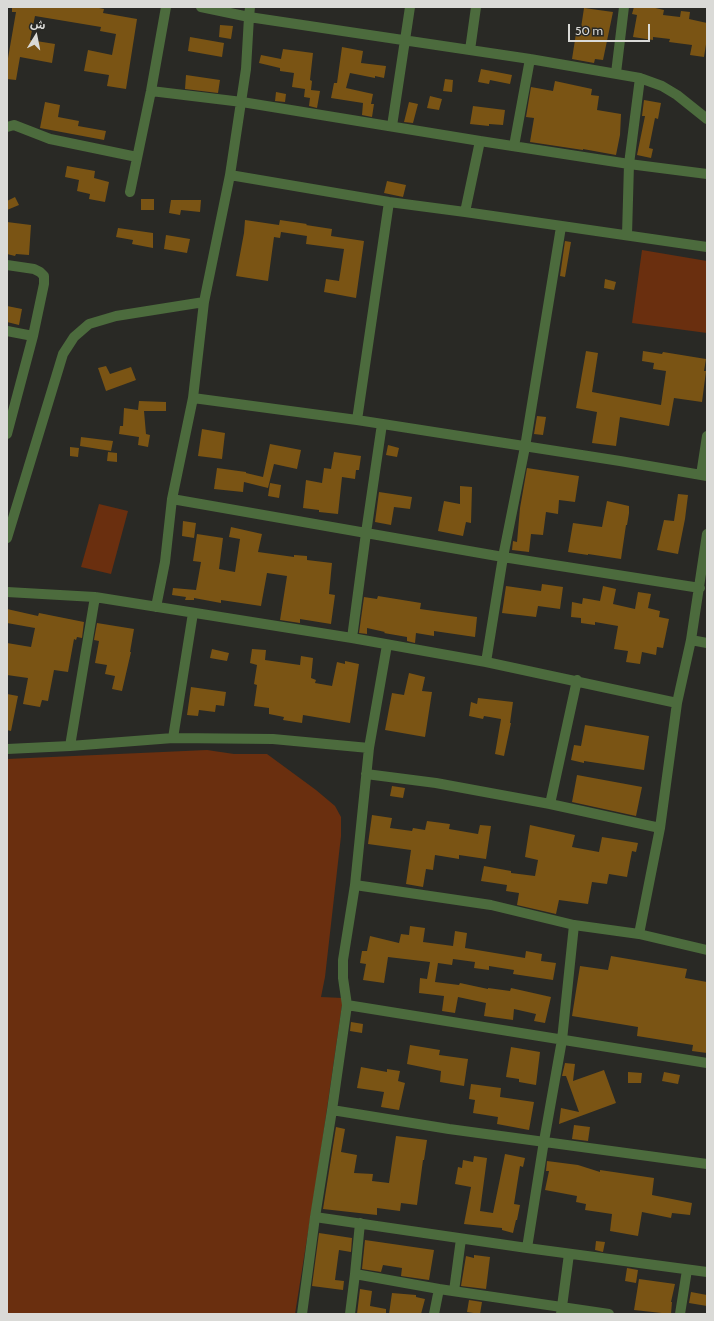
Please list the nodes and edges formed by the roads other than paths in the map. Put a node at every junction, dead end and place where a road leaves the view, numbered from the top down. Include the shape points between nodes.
1 (166, 7) edge
2 (201, 7) edge
3 (410, 7) edge
4 (476, 7) edge
5 (624, 7) edge
6 (249, 12) edge
7 (406, 40) junction
8 (470, 50) junction
9 (530, 59) junction
10 (616, 73) junction
11 (640, 78) junction
12 (151, 91) junction
13 (242, 102) junction
14 (707, 119) edge
15 (392, 126) junction
16 (7, 127) edge
17 (480, 141) junction
18 (514, 146) junction
19 (137, 157) junction
20 (629, 164) junction
21 (707, 174) edge
22 (230, 175) junction
23 (130, 192) dead end
24 (390, 202) junction
25 (465, 212) junction
26 (561, 227) junction
27 (627, 235) junction
28 (707, 247) edge
29 (7, 265) edge
30 (204, 302) junction
31 (7, 331) edge
32 (33, 336) junction
33 (192, 398) junction
34 (9, 420) edge
35 (357, 420) junction
36 (382, 424) junction
37 (7, 434) edge
38 (707, 436) edge
39 (525, 447) junction
40 (704, 475) edge
41 (172, 499) junction
42 (366, 533) junction
43 (707, 534) edge
44 (7, 538) edge
45 (503, 557) junction
46 (700, 588) junction
47 (7, 592) edge
48 (95, 597) junction
49 (156, 607) junction
50 (193, 613) junction
51 (352, 638) junction
52 (692, 640) junction
53 (707, 643) edge
54 (388, 645) junction
55 (486, 662) junction
56 (577, 680) junction
57 (677, 703) junction
58 (173, 738) junction
59 (70, 746) junction
60 (369, 748) junction
61 (7, 749) edge
62 (366, 774) junction
63 (550, 804) junction
64 (660, 828) junction
65 (355, 885) junction
66 (574, 925) junction
67 (639, 934) junction
68 (707, 950) edge
69 (346, 1005) junction
70 (562, 1040) junction
71 (707, 1063) edge
72 (332, 1110) junction
73 (544, 1141) junction
74 (707, 1164) edge
75 (314, 1217) junction
76 (360, 1223) junction
77 (461, 1239) junction
78 (527, 1248) junction
79 (569, 1254) junction
80 (687, 1270) junction
81 (707, 1272) edge
82 (355, 1274) junction
83 (439, 1289) junction
84 (454, 1291) junction
85 (561, 1310) edge
86 (302, 1314) edge
87 (350, 1314) edge
88 (434, 1314) edge
89 (609, 1314) edge
90 (680, 1314) edge

1 - 12 street
2 - 6 street
3 - 7 street
4 - 8 street
5 - 10 street
6 - 7 street
6 - 13 street
7 - 8 street
7 - 15 street
8 - 9 street
9 - 10 street
9 - 18 street
10 - 11 street
11 - 14 street via 677,95
11 - 20 street
12 - 13 street
12 - 19 street
13 - 15 street
13 - 22 street
15 - 17 street
16 - 19 street via 14,125 50,139
17 - 18 street
17 - 25 street
18 - 20 street
19 - 23 street
20 - 21 street
20 - 27 street
22 - 24 street
22 - 30 street
24 - 25 street
24 - 35 street
25 - 26 street
26 - 27 street
26 - 39 street
27 - 28 street
29 - 32 street via 34,269 44,276
30 - 33 street
30 - 44 street via 116,316 89,324 74,337 63,354
31 - 32 street
32 - 34 street
33 - 35 street
33 - 41 street
34 - 37 street
35 - 36 street
36 - 39 street
36 - 42 street
38 - 40 street
39 - 40 street
39 - 45 street
41 - 42 street
41 - 49 street via 166,562
42 - 45 street
42 - 51 street
43 - 46 street
45 - 46 street
45 - 55 street
46 - 52 street
47 - 48 street
48 - 49 street
48 - 59 street
49 - 50 street
50 - 51 street
50 - 58 street
51 - 54 street
52 - 53 street
52 - 57 street
54 - 55 street
54 - 60 street
55 - 56 street
56 - 57 street
56 - 63 street
57 - 64 street
58 - 59 street
58 - 60 street via 273,739
59 - 61 street
60 - 62 street
62 - 63 street via 436,783
62 - 65 street
63 - 64 street
64 - 67 street
65 - 66 street via 492,905
65 - 69 street via 343,960
66 - 67 street
66 - 70 street
67 - 68 street
69 - 70 street
69 - 72 street
70 - 71 street
70 - 73 street
72 - 73 street via 448,1129
72 - 75 street
73 - 74 street
73 - 78 street
75 - 76 street
75 - 86 street
76 - 77 street
76 - 82 street
77 - 78 street
77 - 84 street
78 - 79 street
79 - 80 street
79 - 85 street
80 - 81 street
80 - 90 street
82 - 83 street
82 - 87 street
83 - 84 street
83 - 88 street
84 - 85 street
85 - 89 street

